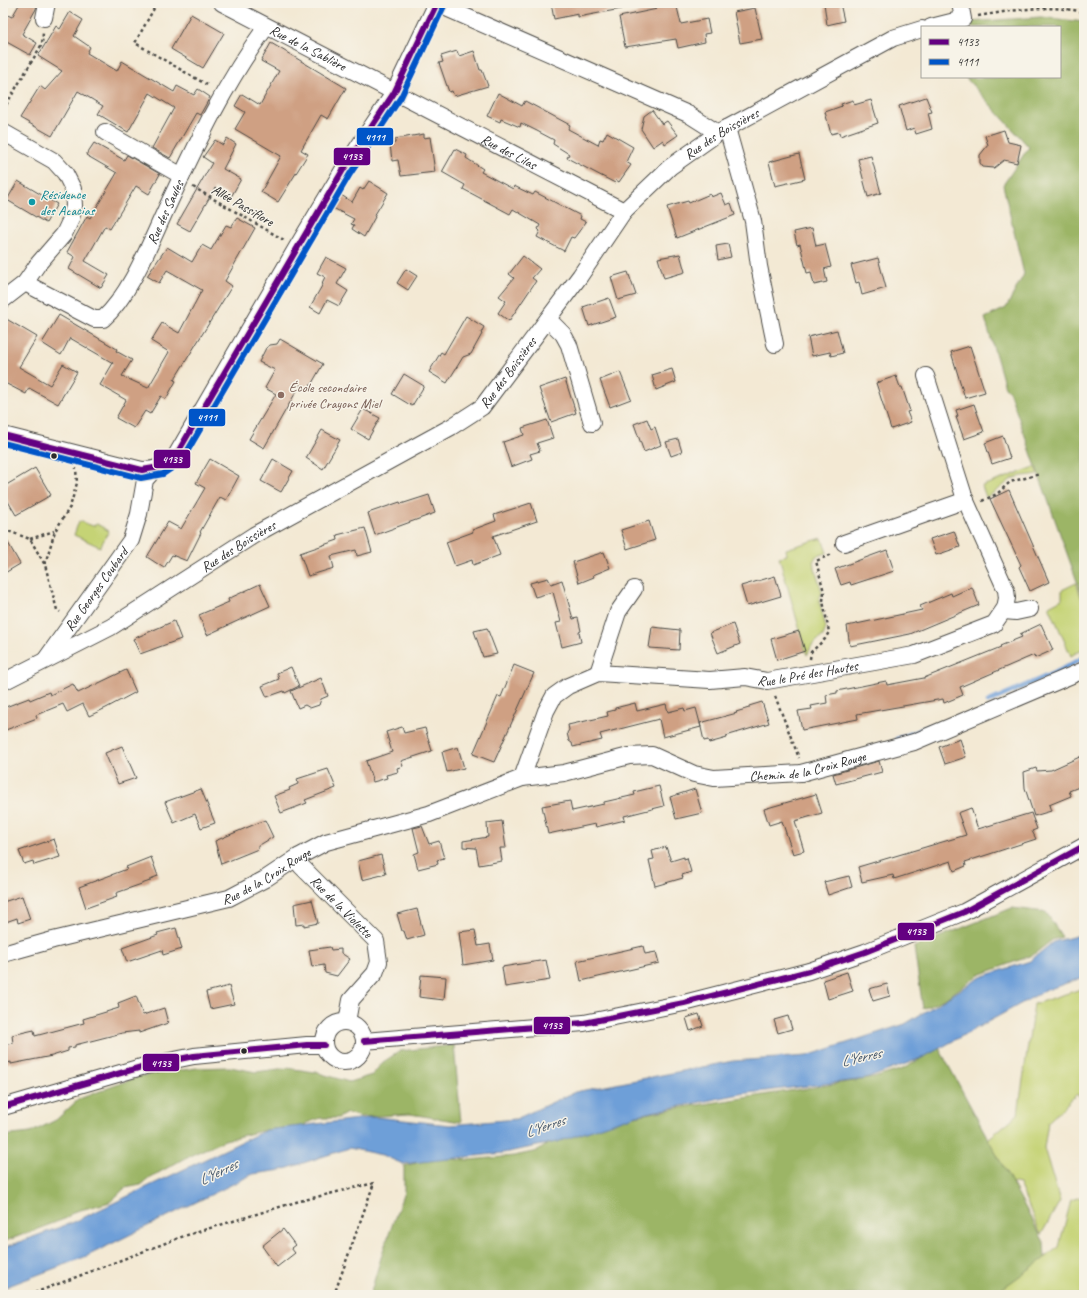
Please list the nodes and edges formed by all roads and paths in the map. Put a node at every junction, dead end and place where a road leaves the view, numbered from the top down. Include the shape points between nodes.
1 (157, 3) edge
2 (222, 3) edge
3 (960, 3) edge
4 (437, 4) edge
5 (46, 11) edge
6 (1084, 12) edge
7 (963, 19) junction
8 (935, 26) edge
9 (266, 27) junction
10 (921, 29) edge
11 (222, 93) junction
12 (394, 93) junction
13 (3, 110) edge
14 (722, 130) junction
15 (3, 132) edge
16 (104, 132) dead end
17 (181, 178) junction
18 (624, 212) junction
19 (297, 247) junction
20 (24, 283) junction
21 (3, 300) edge
22 (548, 319) junction
23 (775, 344) dead end
24 (926, 376) dead end
25 (592, 423) dead end
26 (3, 435) edge
27 (79, 454) junction
28 (154, 470) junction
29 (1040, 474) dead end
30 (968, 504) junction
31 (55, 530) junction
32 (3, 532) edge
33 (30, 538) junction
34 (840, 548) joint
35 (45, 565) junction
36 (634, 589) dead end
37 (1030, 609) dead end
38 (1004, 611) junction
39 (73, 623) junction
40 (44, 662) junction
41 (1084, 670) edge
42 (598, 673) junction
43 (811, 673) junction
44 (769, 680) junction
45 (3, 682) edge
46 (804, 772) junction
47 (522, 778) junction
48 (1084, 846) edge
49 (298, 857) junction
50 (3, 954) edge
51 (347, 1022) junction
52 (364, 1041) junction
53 (324, 1045) junction
54 (3, 1107) edge
55 (28, 1295) edge
56 (334, 1295) edge

1 - 11 path via 135,43
2 - 9 street, Rue de la Sablière
3 - 7 street
4 - 12 street
4 - 14 street
5 - 13 path via 42,44
6 - 7 path via 1032,7
7 - 8 street
9 - 11 street, Rue des Saules
9 - 12 street, Rue de la Sablière
10 - 14 street, Rue des Boissières via 892,38
11 - 17 street, Rue des Saules
12 - 18 street, Rue des Lilas
12 - 19 street via 343,170
14 - 18 street, Rue des Boissières via 670,167
14 - 23 street via 753,221 759,266
15 - 20 street via 54,161 65,173 73,189 74,206 64,234
16 - 17 street
17 - 19 path, Allée Passiflore
17 - 20 street, Rue des Saules via 141,263 115,309 103,319 94,319
18 - 22 street, Rue des Boissières
19 - 28 street via 175,457 165,466
20 - 21 street
22 - 25 street via 563,334 569,346
22 - 40 street, Rue des Boissières via 482,407 451,427 254,535 111,627
24 - 30 street
26 - 27 street
27 - 28 street via 132,468
27 - 31 path via 77,482 70,507
28 - 39 street, Rue Georges Coubard via 145,480 140,514 131,540
29 - 30 path via 1010,482 994,496
30 - 34 street
30 - 38 street via 1006,590
31 - 33 path
31 - 35 path
32 - 33 path via 8,531
33 - 35 path
34 - 43 path via 816,561 824,592 828,632 825,639 811,652
35 - 39 path via 57,610
36 - 42 street via 618,612
37 - 38 street
38 - 43 street, Rue le Pré des Hautes via 994,624 914,655
39 - 40 street, Rue Georges Coubard
40 - 45 street, Rue Georges Coubard
41 - 46 street, Chemin de la Croix Rouge via 914,742
42 - 44 street, Rue le Pré des Hautes via 710,680 745,677
42 - 47 street, Rue le Pré des Hautes via 568,686 554,696
43 - 44 street, Rue le Pré des Hautes
44 - 46 path
46 - 47 street, Chemin de la Croix Rouge via 714,778 694,774 652,755 629,756 564,773
47 - 49 street, Rue de la Croix Rouge via 429,814 326,842
48 - 52 street via 964,912 865,952 809,971 684,1003 584,1024
49 - 50 street, Rue de la Croix Rouge via 266,879 229,898
49 - 51 street, Rue de la Violette via 301,866 376,941 379,962 375,973 351,1000
51 - 52 street via 360,1031
51 - 53 street via 340,1022 329,1028
52 - 53 street via 360,1054 349,1061 336,1060 330,1056
53 - 54 street via 187,1058 145,1066
55 - 56 path via 184,1236 296,1202 374,1182

